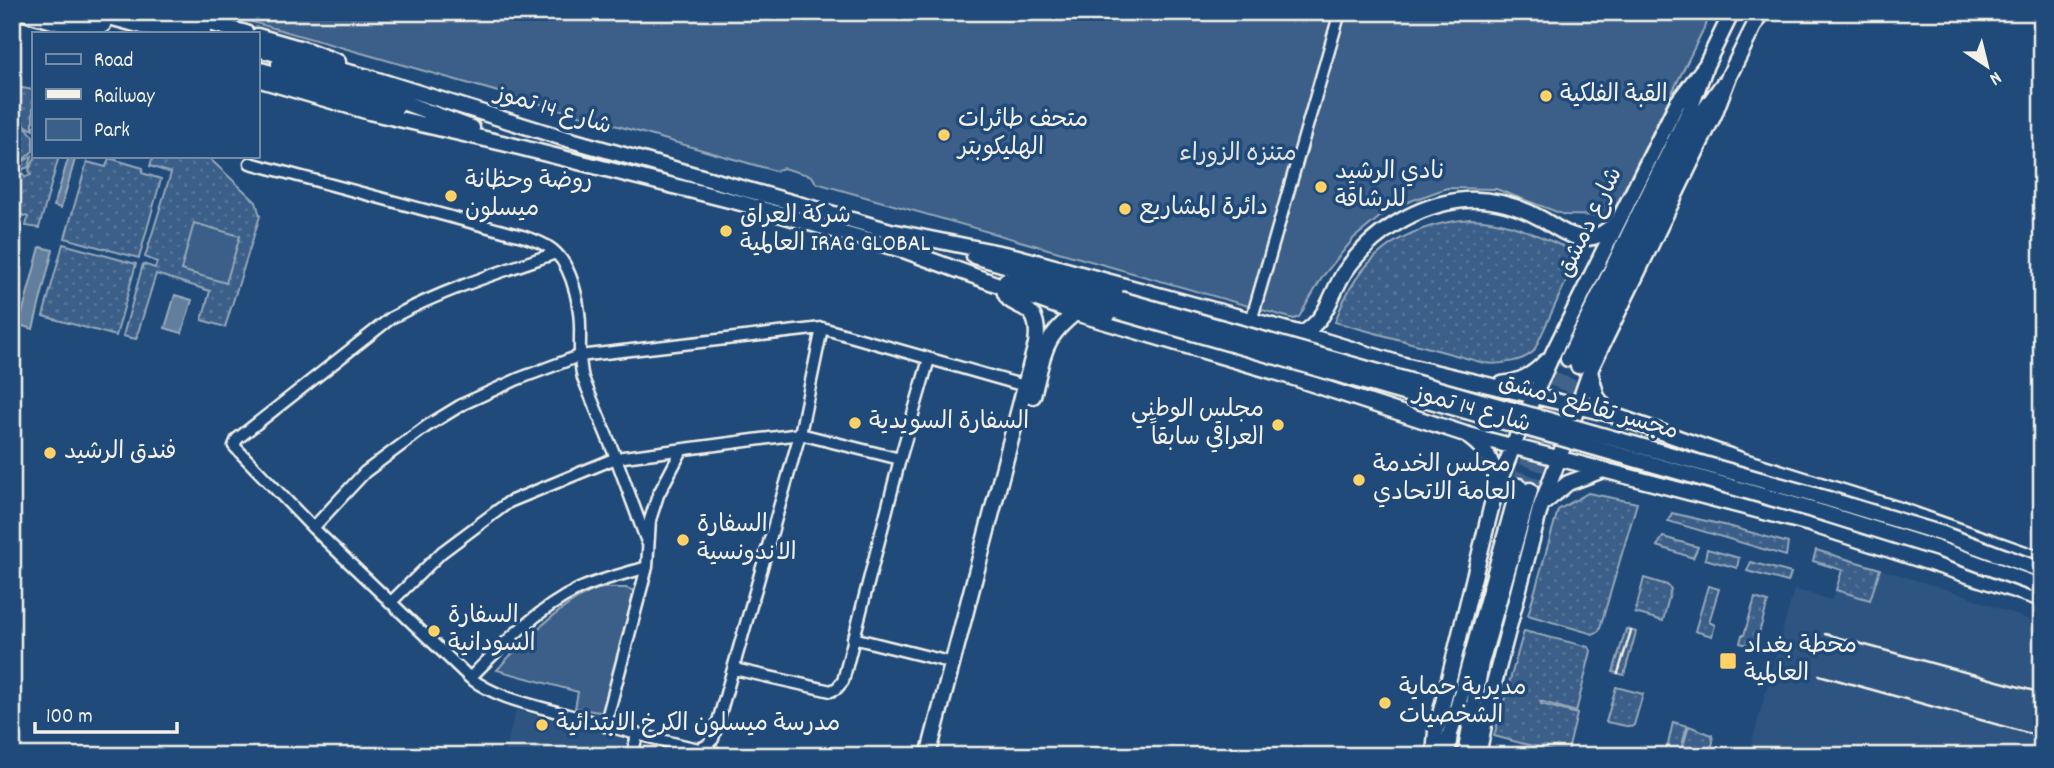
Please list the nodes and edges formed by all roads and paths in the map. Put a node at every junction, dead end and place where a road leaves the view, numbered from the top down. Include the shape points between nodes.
1 (21, 12) edge
2 (58, 12) edge
3 (91, 12) edge
4 (128, 12) edge
5 (169, 12) edge
6 (1340, 12) edge
7 (1732, 12) edge
8 (1761, 12) edge
9 (91, 32) edge
10 (128, 32) edge
11 (164, 32) edge
12 (199, 32) edge
13 (242, 32) edge
14 (259, 37) edge
15 (259, 50) edge
16 (259, 59) edge
17 (1706, 65) junction
18 (259, 70) edge
19 (368, 77) junction
20 (259, 80) edge
21 (511, 145) junction
22 (250, 163) dead end
23 (743, 196) junction
24 (837, 215) dead end
25 (852, 220) dead end
26 (1616, 223) junction
27 (896, 232) junction
28 (556, 253) junction
29 (1014, 256) junction
30 (999, 276) junction
31 (1088, 303) junction
32 (1118, 305) junction
33 (1074, 313) junction
34 (1251, 321) junction
35 (822, 328) junction
36 (1302, 334) junction
37 (1553, 353) junction
38 (579, 356) junction
39 (929, 359) junction
40 (1579, 364) junction
41 (1493, 385) junction
42 (1025, 386) junction
43 (1531, 401) junction
44 (1576, 413) junction
45 (1611, 414) junction
46 (800, 434) junction
47 (1465, 434) junction
48 (1516, 440) junction
49 (682, 450) junction
50 (1561, 452) junction
51 (616, 458) junction
52 (900, 458) junction
53 (1604, 470) junction
54 (1495, 492) junction
55 (1540, 509) junction
56 (313, 528) junction
57 (647, 542) junction
58 (2042, 560) edge
59 (647, 567) junction
60 (2040, 578) edge
61 (2042, 599) edge
62 (390, 603) junction
63 (853, 638) junction
64 (953, 663) junction
65 (734, 669) junction
66 (470, 678) junction
67 (605, 726) junction
68 (637, 735) junction
69 (1478, 755) edge
70 (632, 756) edge
71 (928, 756) edge
72 (938, 756) edge
73 (1434, 756) edge
74 (1447, 756) edge

1 - 9 main road
2 - 10 main road
3 - 11 main road
4 - 12 main road
5 - 13 main road
6 - 34 street
7 - 17 main road, شارع دمشق
8 - 40 main road, شارع دمشق via 1723,96
14 - 19 main road via 318,54
15 - 19 main road, شارع 14 تموز
16 - 21 main road, شارع 14 تموز via 370,90
17 - 26 main road, شارع دمشق via 1677,103
17 - 40 main road, شارع دمشق
18 - 21 main road
19 - 23 main road, شارع 14 تموز
20 - 21 main road, شارع 14 تموز via 369,112
21 - 23 main road, شارع 14 تموز
22 - 28 street via 522,236
23 - 24 main road, شارع 14 تموز
23 - 30 main road, شارع 14 تموز
25 - 27 main road, شارع 14 تموز
26 - 36 main road via 1587,238 1490,201 1463,200 1428,208 1393,225 1365,248 1343,275 1322,318
26 - 37 main road, شارع دمشق
27 - 29 main road, شارع 14 تموز
27 - 30 main road, شارع 14 تموز
28 - 38 street via 577,306
28 - 56 street via 391,318 237,439 234,446 239,453
29 - 30 main road via 1005,257
29 - 34 main road, شارع 14 تموز
30 - 31 main road, شارع 14 تموز
30 - 32 main road, شارع 14 تموز
30 - 33 main road, شارع 14 تموز
30 - 42 main road via 1007,297 1037,320
31 - 32 main road, شارع 14 تموز
31 - 33 main road
32 - 60 main road, مجسر تقاطع دمشق, bridge
33 - 47 main road, شارع 14 تموز
33 - 72 main road via 1046,346
34 - 36 main road, شارع 14 تموز
35 - 38 street
35 - 39 street
35 - 46 street
36 - 41 main road, شارع 14 تموز via 1404,365
37 - 41 main road via 1530,376
37 - 43 main road, شارع دمشق
38 - 51 street via 583,378
38 - 56 street via 463,404 427,426 365,472
39 - 42 street
39 - 52 street
40 - 44 main road, شارع دمشق
40 - 45 main road
41 - 43 main road, شارع 14 تموز
42 - 64 main road
43 - 44 main road, شارع 14 تموز
44 - 45 main road, شارع 14 تموز
45 - 58 main road, شارع 14 تموز
46 - 49 street
46 - 52 street
46 - 65 street
47 - 48 main road, شارع 14 تموز
47 - 54 main road via 1490,458
48 - 50 main road, شارع 14 تموز
48 - 54 main road
49 - 51 street
49 - 57 street via 658,495
50 - 53 main road, شارع 14 تموز
50 - 55 main road
51 - 57 street
51 - 62 street via 509,502 442,552
52 - 63 street
53 - 55 main road via 1568,483
53 - 61 main road, شارع 14 تموز via 1810,524
54 - 73 main road via 1436,731
55 - 69 main road
56 - 62 street
57 - 59 street
59 - 66 street via 579,589 556,602
59 - 67 street
62 - 66 street
63 - 64 street
63 - 65 street via 843,681 831,691
64 - 71 main road
65 - 68 street via 713,739 706,746 699,749
66 - 67 street via 508,698
67 - 68 street
68 - 70 street
69 - 74 main road via 1481,663 1525,488

